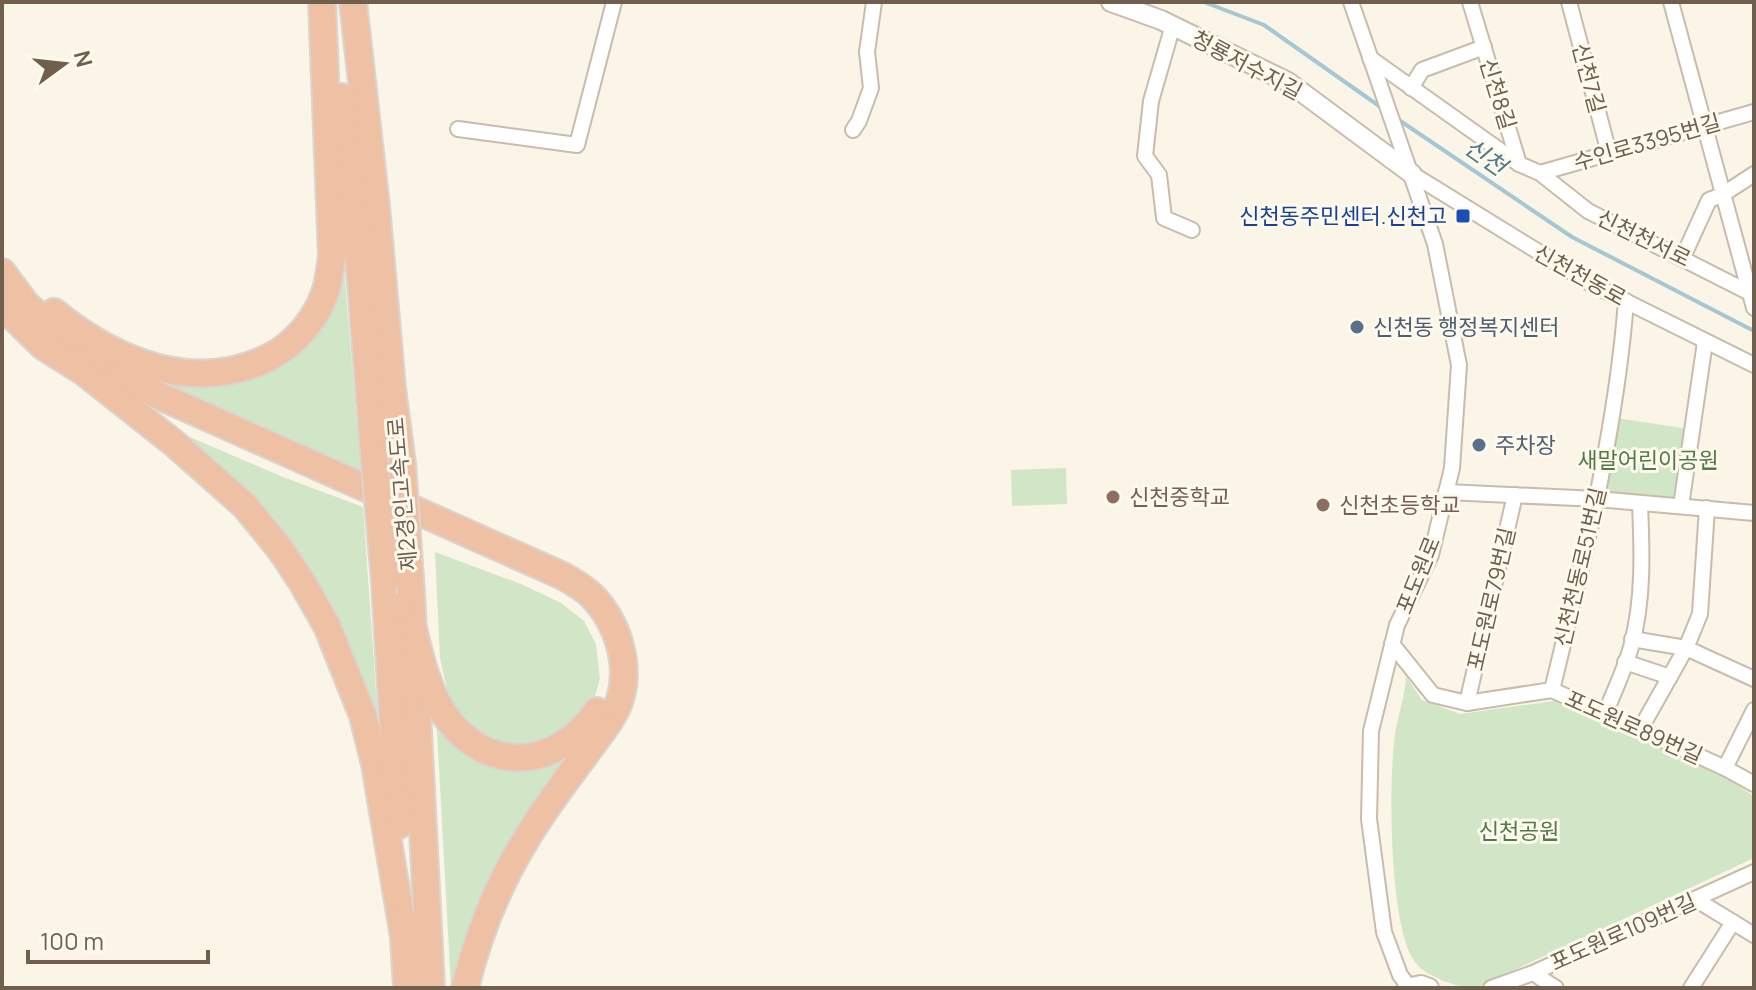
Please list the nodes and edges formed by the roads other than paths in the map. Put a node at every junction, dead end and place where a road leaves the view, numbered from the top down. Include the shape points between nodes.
1 (322, 2) edge
2 (331, 2) edge
3 (353, 2) edge
4 (614, 2) edge
5 (874, 2) edge
6 (1111, 2) edge
7 (1470, 2) edge
8 (1569, 2) edge
9 (1671, 2) edge
10 (1355, 3) edge
11 (1173, 25) junction
12 (1484, 47) junction
13 (1372, 63) junction
14 (1411, 88) junction
15 (1754, 112) edge
16 (1704, 126) junction
17 (458, 129) dead end
18 (853, 130) dead end
19 (1609, 153) junction
20 (1519, 164) junction
21 (1410, 168) junction
22 (1540, 173) junction
23 (1754, 174) edge
24 (1722, 195) junction
25 (1192, 230) dead end
26 (1683, 257) junction
27 (2, 271) edge
28 (1752, 294) edge
29 (1626, 301) junction
30 (2, 306) edge
31 (1754, 308) edge
32 (1705, 342) junction
33 (1754, 365) edge
34 (84, 372) junction
35 (1446, 492) junction
36 (1515, 495) junction
37 (1597, 499) junction
38 (1640, 503) junction
39 (1681, 506) junction
40 (1707, 508) junction
41 (1754, 513) edge
42 (413, 628) junction
43 (1632, 639) junction
44 (1392, 644) junction
45 (1686, 648) junction
46 (1625, 662) junction
47 (1670, 677) junction
48 (1754, 679) edge
49 (1552, 690) junction
50 (1467, 703) junction
51 (1754, 710) edge
52 (1606, 712) junction
53 (1641, 728) junction
54 (1725, 768) junction
55 (1754, 784) edge
56 (1754, 872) edge
57 (1695, 899) junction
58 (1733, 922) junction
59 (1754, 935) edge
60 (404, 937) junction
61 (1533, 973) junction
62 (407, 988) edge
63 (431, 988) edge
64 (465, 988) edge
65 (1408, 988) edge
66 (1429, 988) edge
67 (1491, 988) edge
68 (1556, 988) edge
69 (1691, 988) edge

1 - 27 highway via 332,257 316,313 280,352 223,374 174,372 126,356 71,325
2 - 60 highway, 제2경인고속도로, bridge via 385,582
3 - 42 highway, 제2경인고속도로, bridge via 402,464
4 - 17 street via 577,145
5 - 18 street via 867,52 871,88
6 - 11 street, 청룡저수지길
7 - 12 street, 신천8길
8 - 19 street, 신천7길
9 - 16 street
10 - 13 street
11 - 21 street, 청룡저수지길 via 1288,82
11 - 25 street via 1151,101 1145,156 1159,175 1164,218
12 - 14 street via 1422,70
12 - 20 street, 신천8길
13 - 14 street
13 - 21 street, 포도원로
14 - 20 street
15 - 16 street, 수인로3395번길
16 - 19 street, 수인로3395번길
16 - 24 street
19 - 22 street, 수인로3395번길
20 - 22 street
21 - 29 street, 신천천동로 via 1589,283
21 - 35 street, 포도원로 via 1435,244 1459,365
22 - 26 street, 신천천서로 via 1588,211
23 - 24 street
24 - 26 street via 1709,200
24 - 28 street
26 - 28 street, 신천천서로
27 - 64 highway via 26,304 75,349 126,381 563,576 591,594 611,619 623,666 620,699 525,840 494,896
28 - 31 street
29 - 32 street, 신천천동로
29 - 37 street, 신천천동로51번길
30 - 34 highway via 43,346
32 - 33 street, 신천천동로
32 - 39 street
34 - 42 highway via 555,588 579,605 604,643 608,663 600,705 579,734 560,748 530,758 481,749 446,717 433,695
34 - 60 highway via 245,506 280,549 327,626 363,716 375,764
35 - 36 street, 포도원로79번길
35 - 44 street, 포도원로 via 1431,555
36 - 37 street, 포도원로79번길
36 - 50 street, 포도원로79번길
37 - 38 street, 포도원로79번길
37 - 49 street, 신천천동로51번길
38 - 39 street, 포도원로79번길
38 - 43 street via 1643,565
39 - 40 street, 포도원로79번길
40 - 41 street, 포도원로79번길
40 - 45 street via 1700,614
42 - 63 highway, 제2경인고속도로
43 - 45 street
43 - 46 street
44 - 50 street, 포도원로89번길 via 1433,695
44 - 65 street, 포도원로 via 1371,731 1369,819 1384,932
45 - 47 street
45 - 48 street
46 - 47 street
46 - 52 street
47 - 53 street
49 - 50 street, 포도원로89번길
49 - 52 street, 포도원로89번길
51 - 54 street
52 - 53 street, 포도원로89번길
53 - 54 street, 포도원로89번길
54 - 55 street, 포도원로89번길
56 - 57 street, 포도원로109번길
57 - 58 street
57 - 61 street, 포도원로109번길
58 - 59 street
58 - 69 street
60 - 62 highway, 제2경인고속도로
61 - 67 street, 포도원로109번길
61 - 68 street
65 - 66 street

